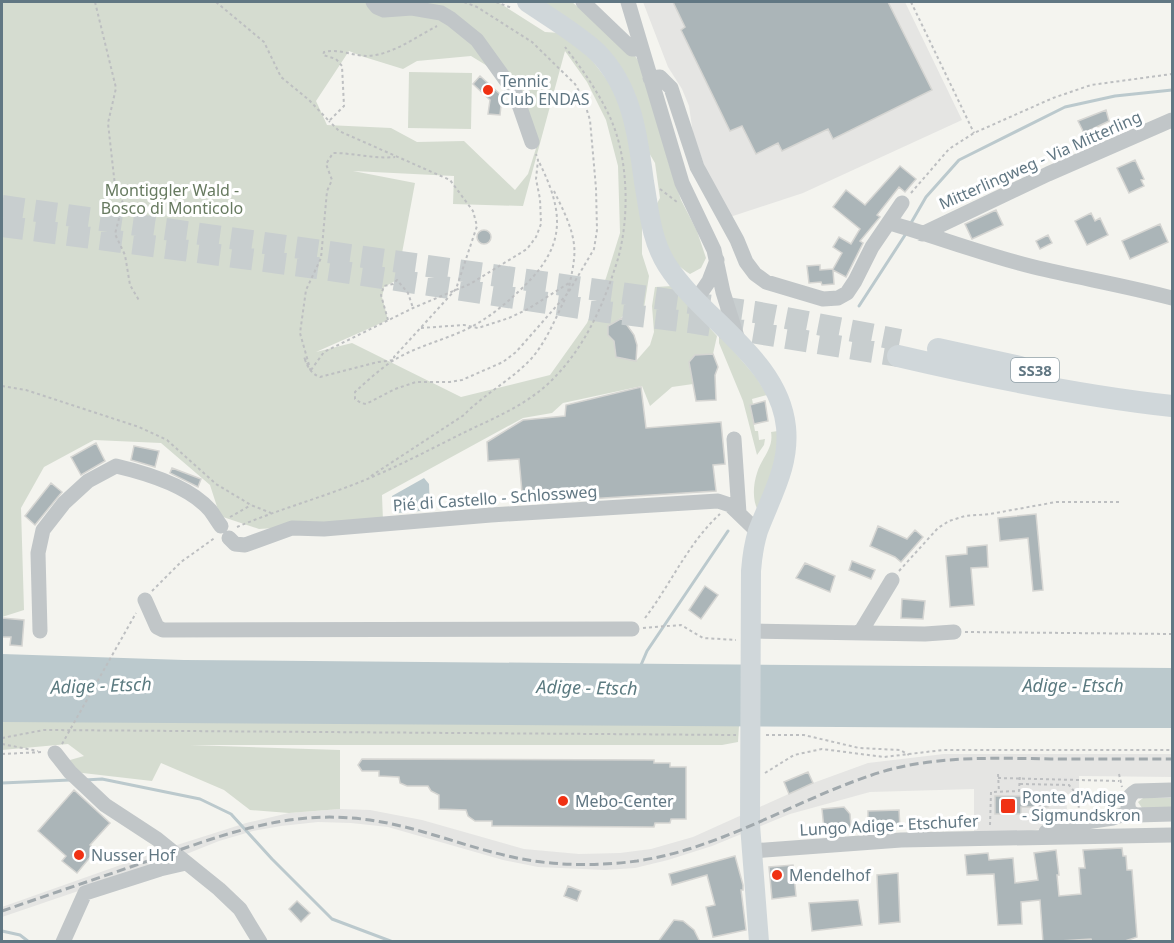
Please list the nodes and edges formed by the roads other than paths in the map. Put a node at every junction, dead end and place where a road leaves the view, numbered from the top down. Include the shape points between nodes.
1 (373, 2) edge
2 (527, 2) edge
3 (583, 2) edge
4 (628, 2) edge
5 (642, 49) junction
6 (650, 78) junction
7 (1173, 120) edge
8 (532, 142) road end
9 (902, 204) road end
10 (907, 228) junction
11 (717, 260) junction
12 (723, 292) junction
13 (1173, 298) edge
14 (696, 299) junction
15 (739, 345) junction
16 (1173, 391) edge
17 (1143, 403) junction
18 (1173, 406) edge
19 (1173, 416) edge
20 (734, 439) dead end
21 (734, 509) junction
22 (758, 532) junction
23 (892, 580) road end
24 (145, 600) road end
25 (632, 629) road end
26 (40, 631) dead end
27 (954, 632) road end
28 (860, 633) junction
29 (749, 641) junction
30 (53, 750) road end
31 (1173, 790) edge
32 (1130, 804) junction
33 (1173, 814) edge
34 (1173, 835) edge
35 (1026, 838) junction
36 (752, 851) junction
37 (186, 863) junction
38 (63, 942) edge
39 (260, 942) edge
40 (759, 942) edge

1 - 8 street via 384,10 412,8 441,13 477,40 515,93
2 - 14 main road via 596,51 616,76 634,122 658,247
3 - 5 street via 632,49
4 - 5 street
5 - 6 street
6 - 10 street, Mitterlingweg - Via Mitterling via 660,77 672,88 697,167 746,262 766,282 823,299 838,298 847,293 872,248
6 - 11 street via 682,183
7 - 10 street, Mitterlingweg - Via Mitterling via 1048,174
9 - 10 street, Mitterlingweg - Via Mitterling
10 - 13 street via 1035,267
11 - 12 street
11 - 14 street
12 - 14 street
12 - 15 street
14 - 15 main road
15 - 22 main road via 768,377 786,426 782,470
16 - 17 highway, SS38 via 899,348 981,375
17 - 18 highway, SS38
17 - 19 highway
20 - 21 street
21 - 22 street
21 - 26 street, Pié di Castello - Schlossweg via 718,501 324,529 292,528 245,545 236,544 210,510 190,494 145,473 116,466 88,481 43,530 38,553
22 - 29 main road via 751,571
23 - 28 street
24 - 25 street via 157,627 163,630
27 - 28 street
28 - 29 street
29 - 36 main road
30 - 37 street via 88,790
31 - 32 street via 1136,791
32 - 33 street via 1136,815
32 - 35 street via 1113,818
34 - 35 street, Lungo Adige - Etschufer
35 - 36 street, Lungo Adige - Etschufer via 901,840
36 - 40 main road
37 - 38 street via 85,893
37 - 39 street via 240,909

